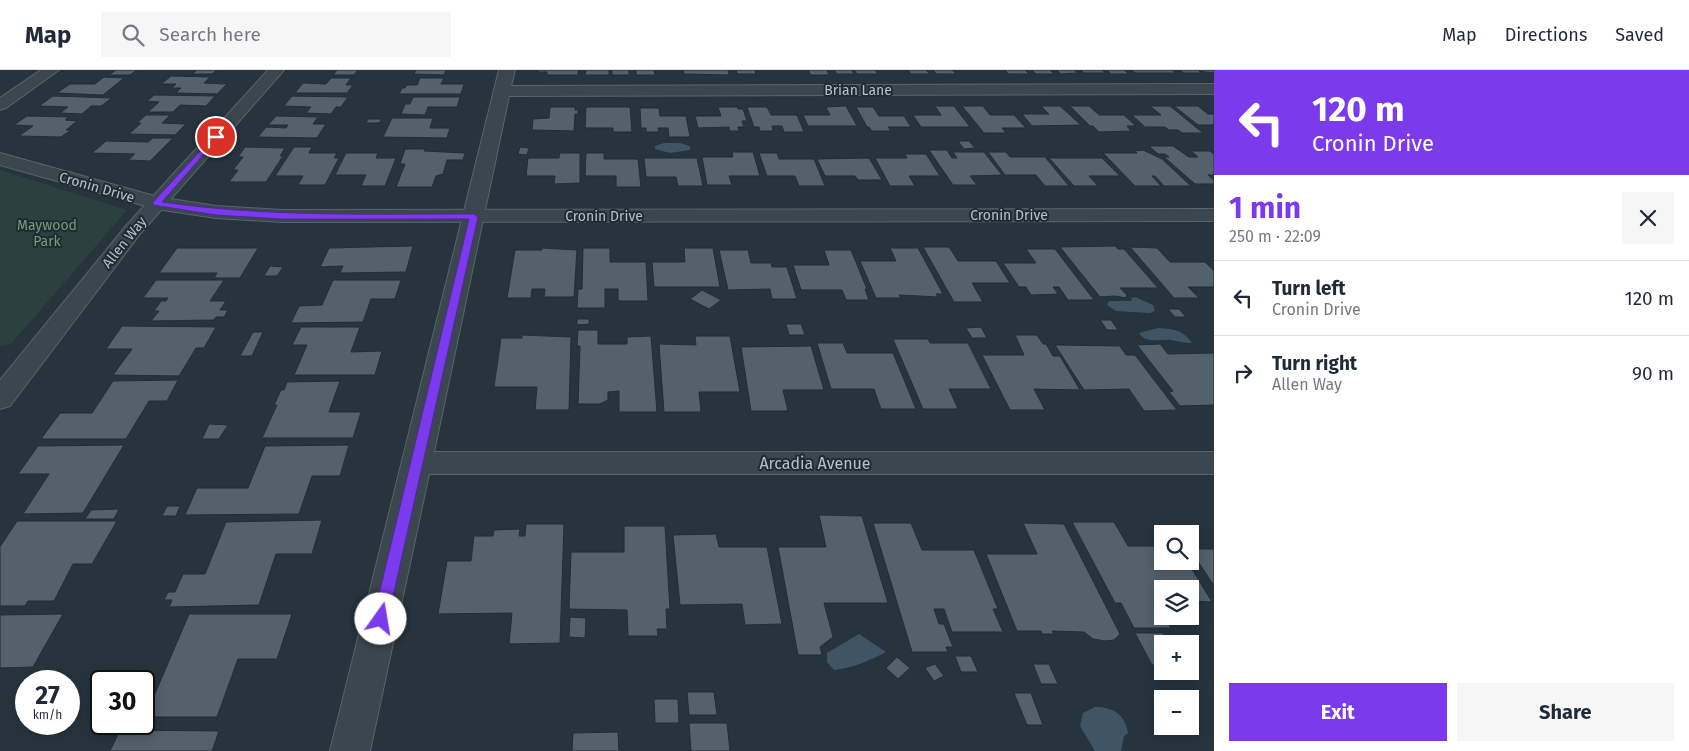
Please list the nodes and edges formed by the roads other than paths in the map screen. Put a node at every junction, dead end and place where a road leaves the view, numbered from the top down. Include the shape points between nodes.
1 (51, 70) edge
2 (276, 70) edge
3 (505, 80) edge
4 (1214, 90) edge
5 (0, 105) edge
6 (0, 159) edge
7 (156, 204) junction
8 (1214, 215) edge
9 (474, 217) junction
10 (0, 399) edge
11 (417, 463) junction
12 (1214, 463) edge
13 (350, 751) edge

1 - 5 street
2 - 7 street, Allen Way
3 - 4 street, Brian Lane
3 - 9 street
6 - 7 street, Cronin Drive
7 - 9 street, Cronin Drive via 282,216
7 - 10 street, Allen Way
8 - 9 street, Cronin Drive
9 - 11 street
11 - 12 street, Arcadia Avenue
11 - 13 street

